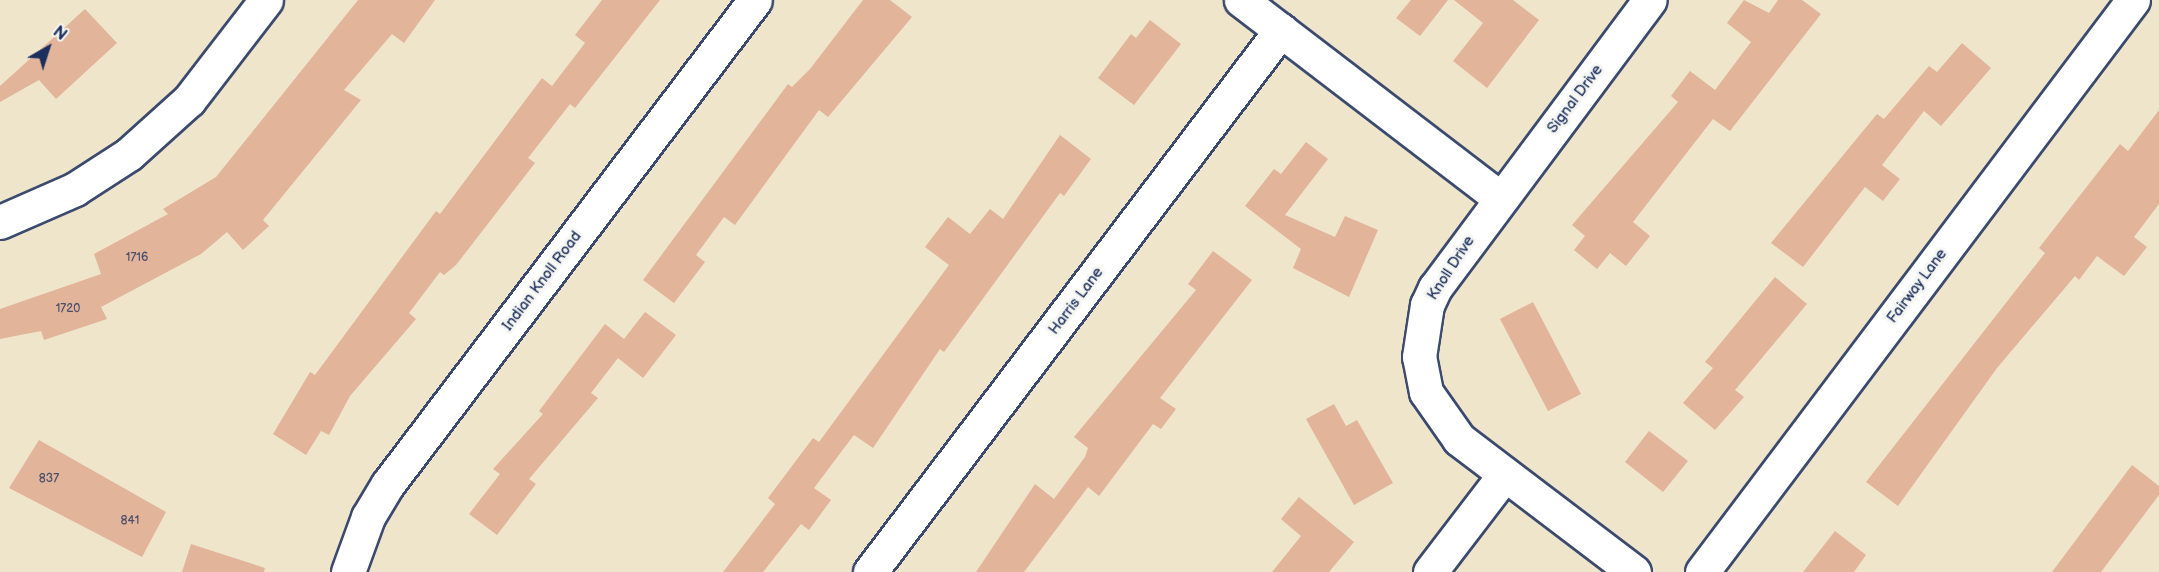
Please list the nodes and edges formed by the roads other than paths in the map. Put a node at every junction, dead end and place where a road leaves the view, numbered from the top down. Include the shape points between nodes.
1 (266, 0) edge
2 (755, 0) edge
3 (1241, 0) edge
4 (1650, 0) edge
5 (2133, 0) edge
6 (1281, 30) junction
7 (1500, 198) junction
8 (0, 222) edge
9 (1505, 474) junction
10 (348, 572) edge
11 (870, 572) edge
12 (1430, 572) edge
13 (1634, 572) edge
14 (1702, 572) edge

1 - 8 street via 189,100 129,154 75,189
2 - 10 street, Indian Knoll Road via 388,484 364,527
3 - 6 street
4 - 7 street, Signal Drive
5 - 14 street, Fairway Lane
6 - 7 street
6 - 11 street, Harris Lane
7 - 9 street, Knoll Drive via 1435,288 1427,305 1419,357 1426,392 1442,420
9 - 12 street
9 - 13 street, Knoll Drive

